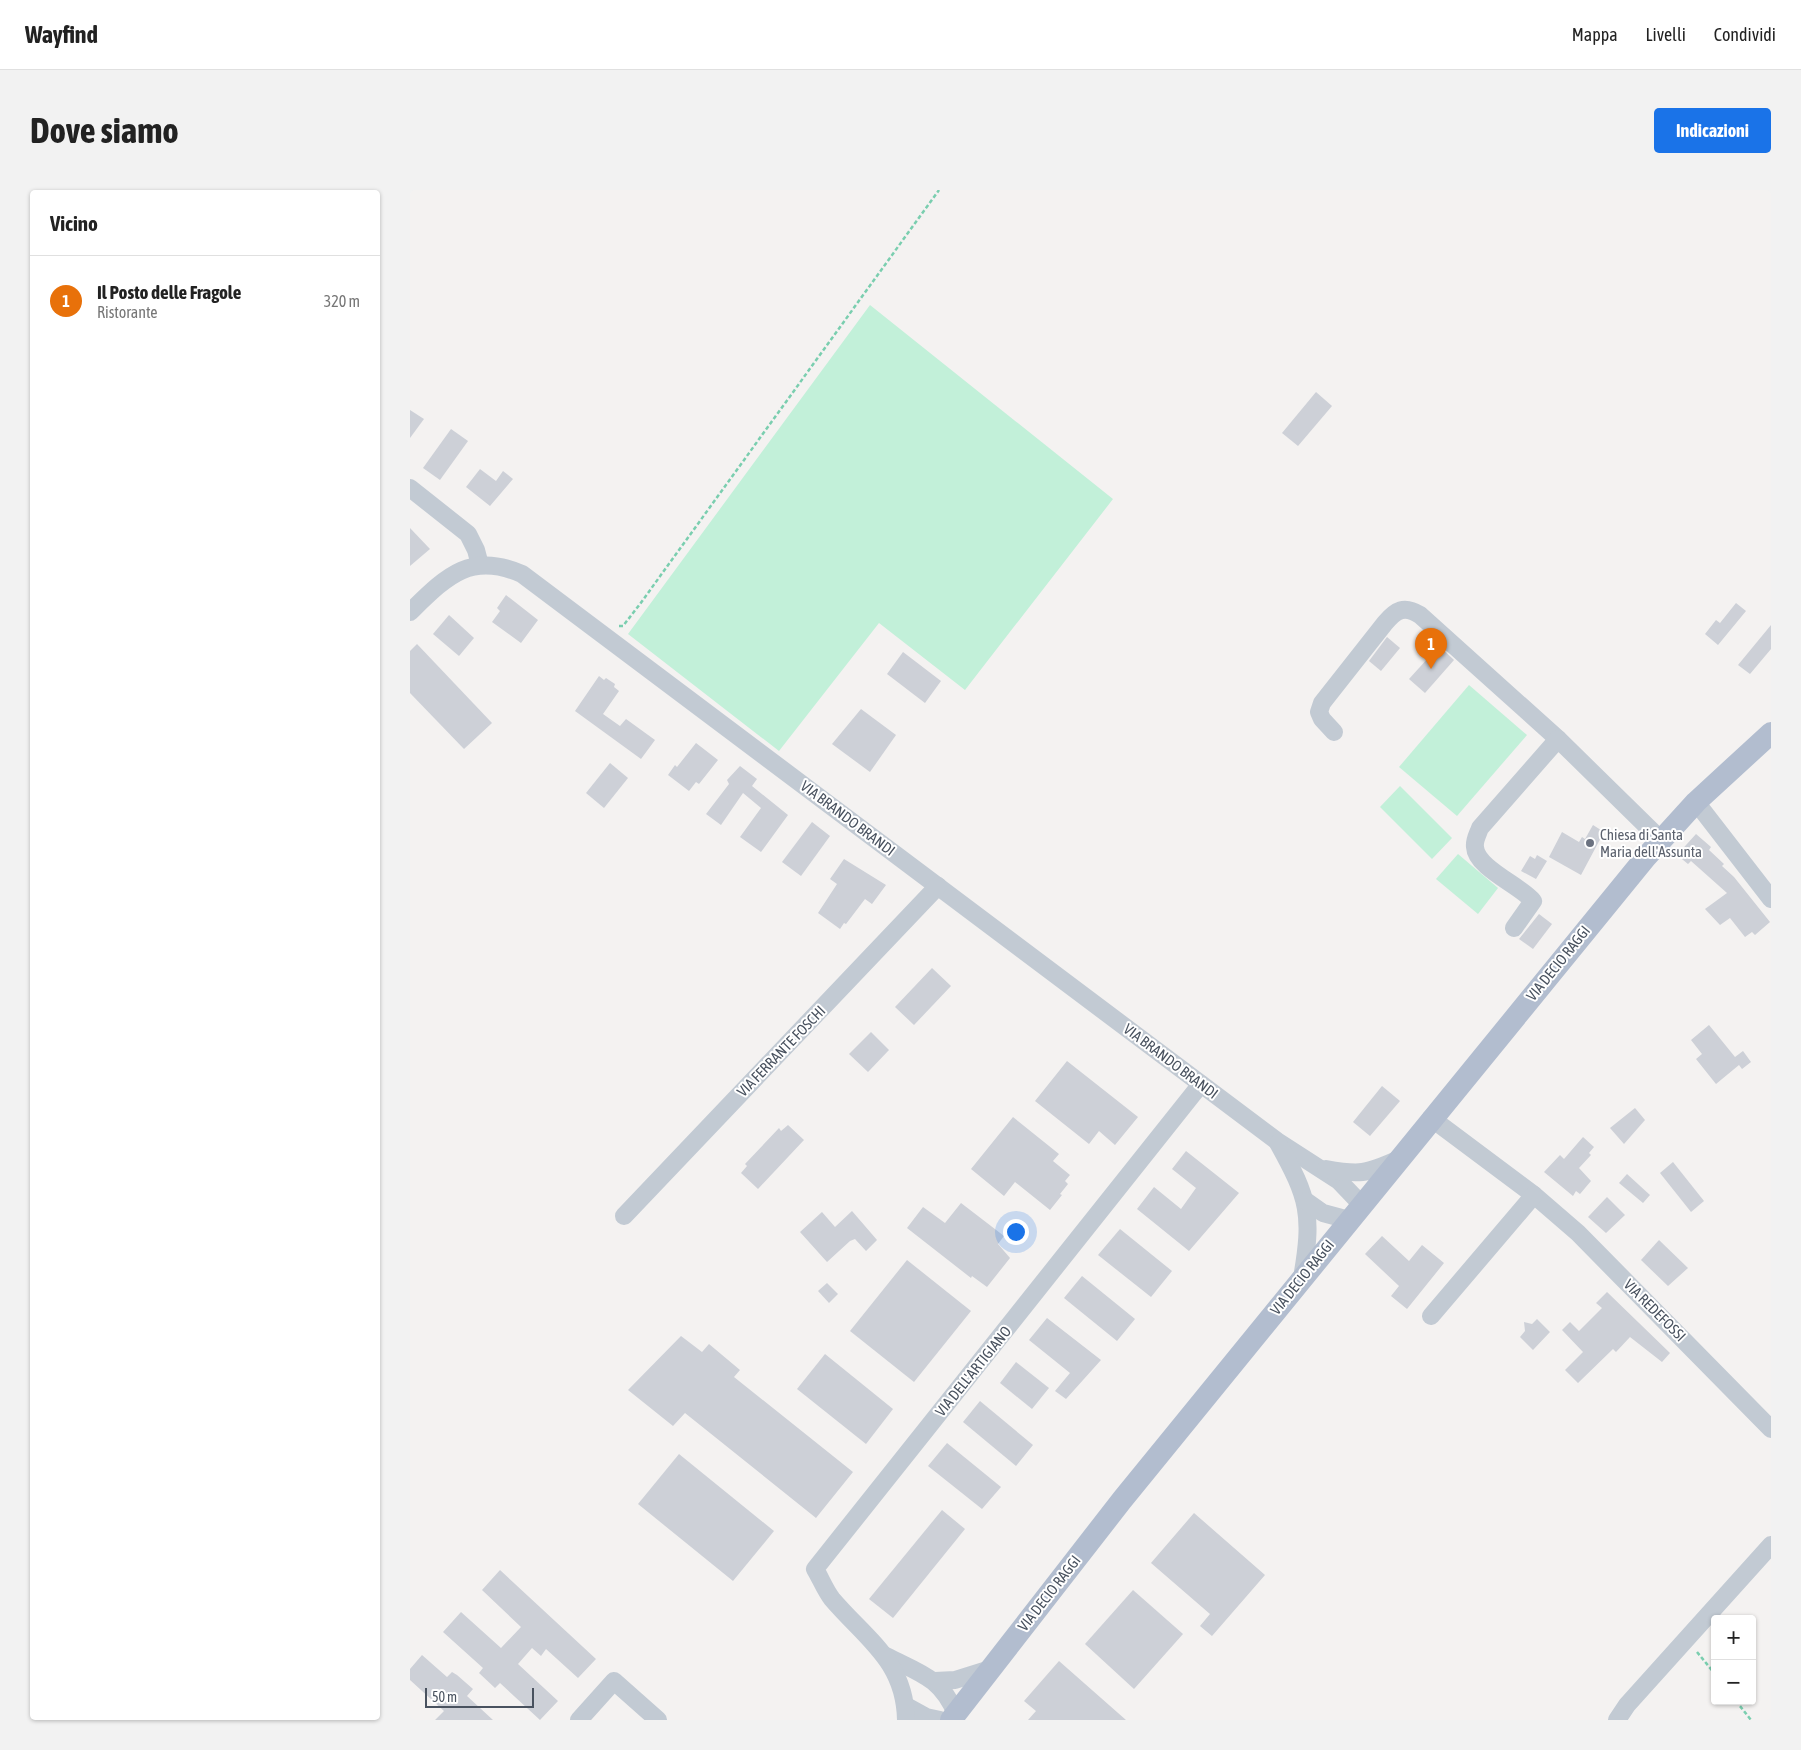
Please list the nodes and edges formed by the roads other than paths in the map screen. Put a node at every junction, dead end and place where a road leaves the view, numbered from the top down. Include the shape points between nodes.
1 (410, 488) edge
2 (480, 564) junction
3 (410, 612) edge
4 (1334, 732) dead end
5 (1771, 733) edge
6 (1558, 739) junction
7 (1696, 802) junction
8 (1661, 840) junction
9 (938, 886) junction
10 (1771, 899) edge
11 (1514, 928) dead end
12 (1201, 1084) junction
13 (1431, 1118) junction
14 (1277, 1141) junction
15 (1397, 1160) junction
16 (1322, 1169) junction
17 (1534, 1196) junction
18 (1306, 1201) junction
19 (1355, 1212) junction
20 (624, 1216) dead end
21 (1302, 1278) junction
22 (1431, 1316) dead end
23 (1771, 1429) edge
24 (1771, 1545) edge
25 (886, 1656) junction
26 (990, 1669) junction
27 (935, 1681) junction
28 (906, 1713) edge
29 (949, 1718) edge
30 (579, 1720) edge
31 (658, 1720) edge
32 (1617, 1720) edge

1 - 2 street via 468,534
2 - 3 street, VIA BRANDO BRANDI via 452,575
2 - 9 street, VIA BRANDO BRANDI via 508,568 537,584
4 - 6 street via 1319,712 1322,703 1385,623 1404,608 1420,615
5 - 7 main road, VIA DECIO RAGGI
6 - 8 street
6 - 11 street via 1480,828 1475,840 1475,849 1484,862 1533,901
7 - 8 main road, VIA DECIO RAGGI
7 - 10 street
8 - 13 main road, VIA DECIO RAGGI
9 - 12 street, VIA BRANDO BRANDI
9 - 20 street, VIA FERRANTE FOSCHI
12 - 14 street, VIA BRANDO BRANDI
12 - 25 street, VIA DELL'ARTIGIANO via 816,1569 831,1598
13 - 15 main road, VIA DECIO RAGGI
13 - 17 street, VIA REDEFOSSI
14 - 16 street, VIA BRANDO BRANDI
14 - 18 street, VIA BRANDO BRANDI
15 - 16 street, VIA BRANDO BRANDI via 1372,1172 1355,1174
15 - 19 main road, VIA DECIO RAGGI
16 - 19 street, VIA BRANDO BRANDI via 1347,1188
17 - 22 street
17 - 23 street, VIA REDEFOSSI via 1585,1240
18 - 19 street via 1323,1213
18 - 21 street, VIA BRANDO BRANDI via 1308,1231
19 - 21 main road, VIA DECIO RAGGI
21 - 26 main road, VIA DECIO RAGGI
24 - 32 street
25 - 27 street, VIA DELL'ARTIGIANO
25 - 28 street, VIA DELL'ARTIGIANO
26 - 27 street via 955,1680
26 - 29 main road, VIA DECIO RAGGI
27 - 29 street, VIA DELL'ARTIGIANO via 947,1696
28 - 29 street, VIA DELL'ARTIGIANO
30 - 31 street via 614,1681

